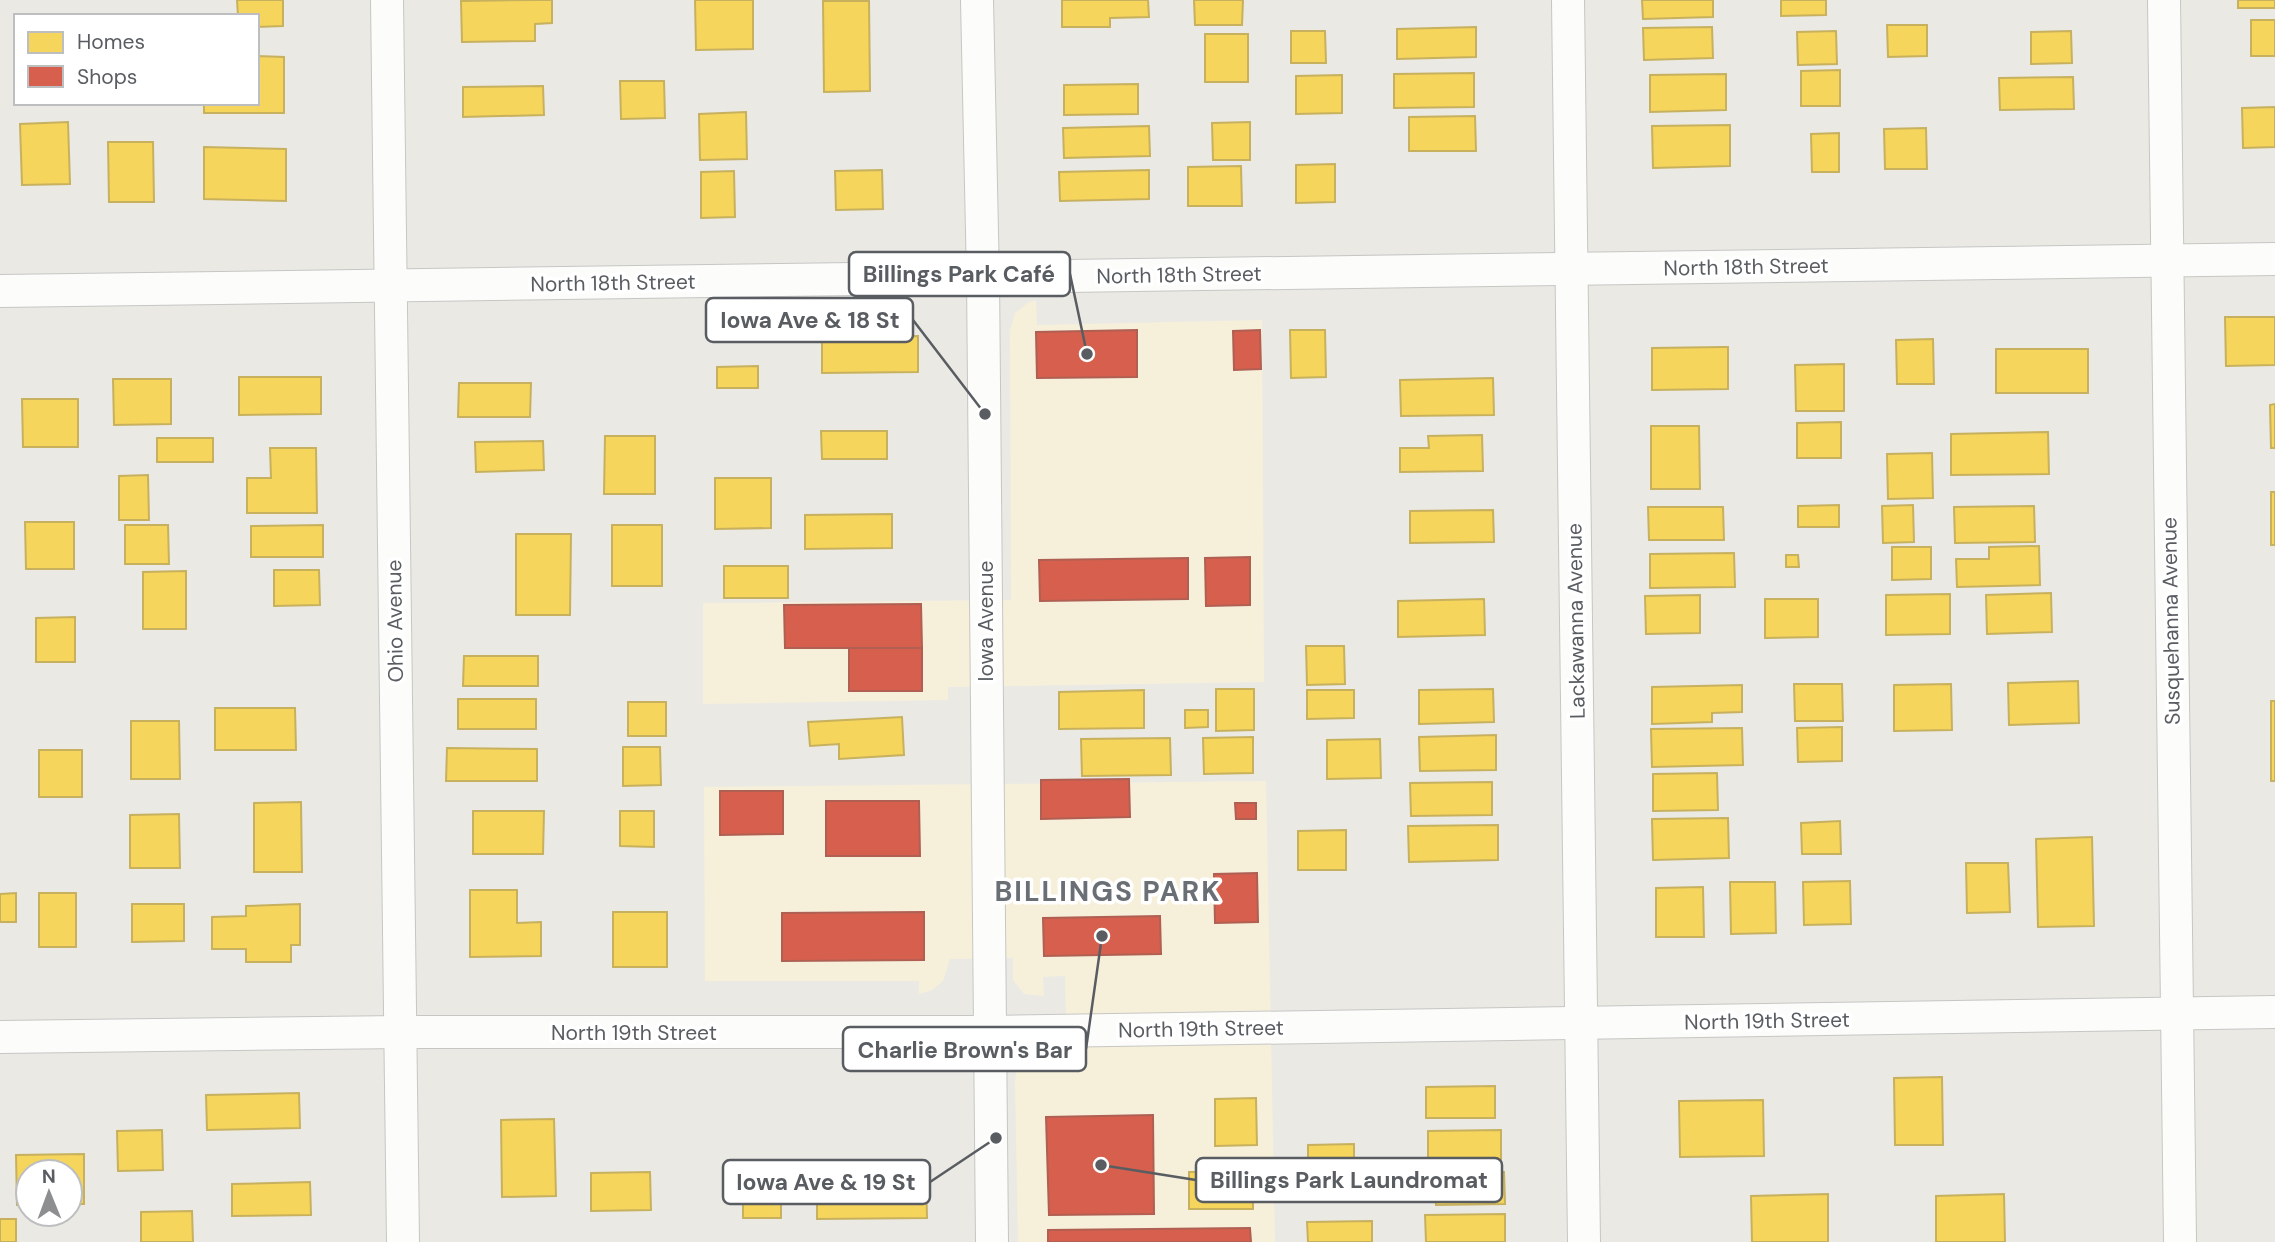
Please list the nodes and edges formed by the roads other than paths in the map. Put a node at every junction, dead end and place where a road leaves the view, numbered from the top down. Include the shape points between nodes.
1 (387, 0) edge
2 (977, 0) edge
3 (1569, 0) edge
4 (2164, 0) edge
5 (2275, 260) edge
6 (2166, 261) junction
7 (1571, 270) junction
8 (983, 278) junction
9 (391, 286) junction
10 (0, 291) edge
11 (2275, 1012) edge
12 (2177, 1014) junction
13 (1582, 1024) junction
14 (401, 1032) junction
15 (989, 1032) junction
16 (0, 1037) edge
17 (403, 1242) edge
18 (992, 1242) edge
19 (1584, 1242) edge
20 (2180, 1242) edge

1 - 9 street, Ohio Avenue
2 - 8 street, Iowa Avenue
3 - 7 street, Lackawanna Avenue
4 - 6 street, Susquehanna Avenue
5 - 6 street, North 18th Street
6 - 7 street, North 18th Street
6 - 12 street, Susquehanna Avenue
7 - 8 street, North 18th Street
7 - 13 street, Lackawanna Avenue
8 - 9 street, North 18th Street
8 - 15 street, Iowa Avenue
9 - 10 street, North 18th Street
9 - 14 street, Ohio Avenue
11 - 12 street, North 19th Street
12 - 13 street, North 19th Street
12 - 20 street, Susquehanna Avenue
13 - 15 street, North 19th Street
13 - 19 street, Lackawanna Avenue
14 - 15 street, North 19th Street
14 - 16 street, North 19th Street
14 - 17 street, Ohio Avenue
15 - 18 street, Iowa Avenue

